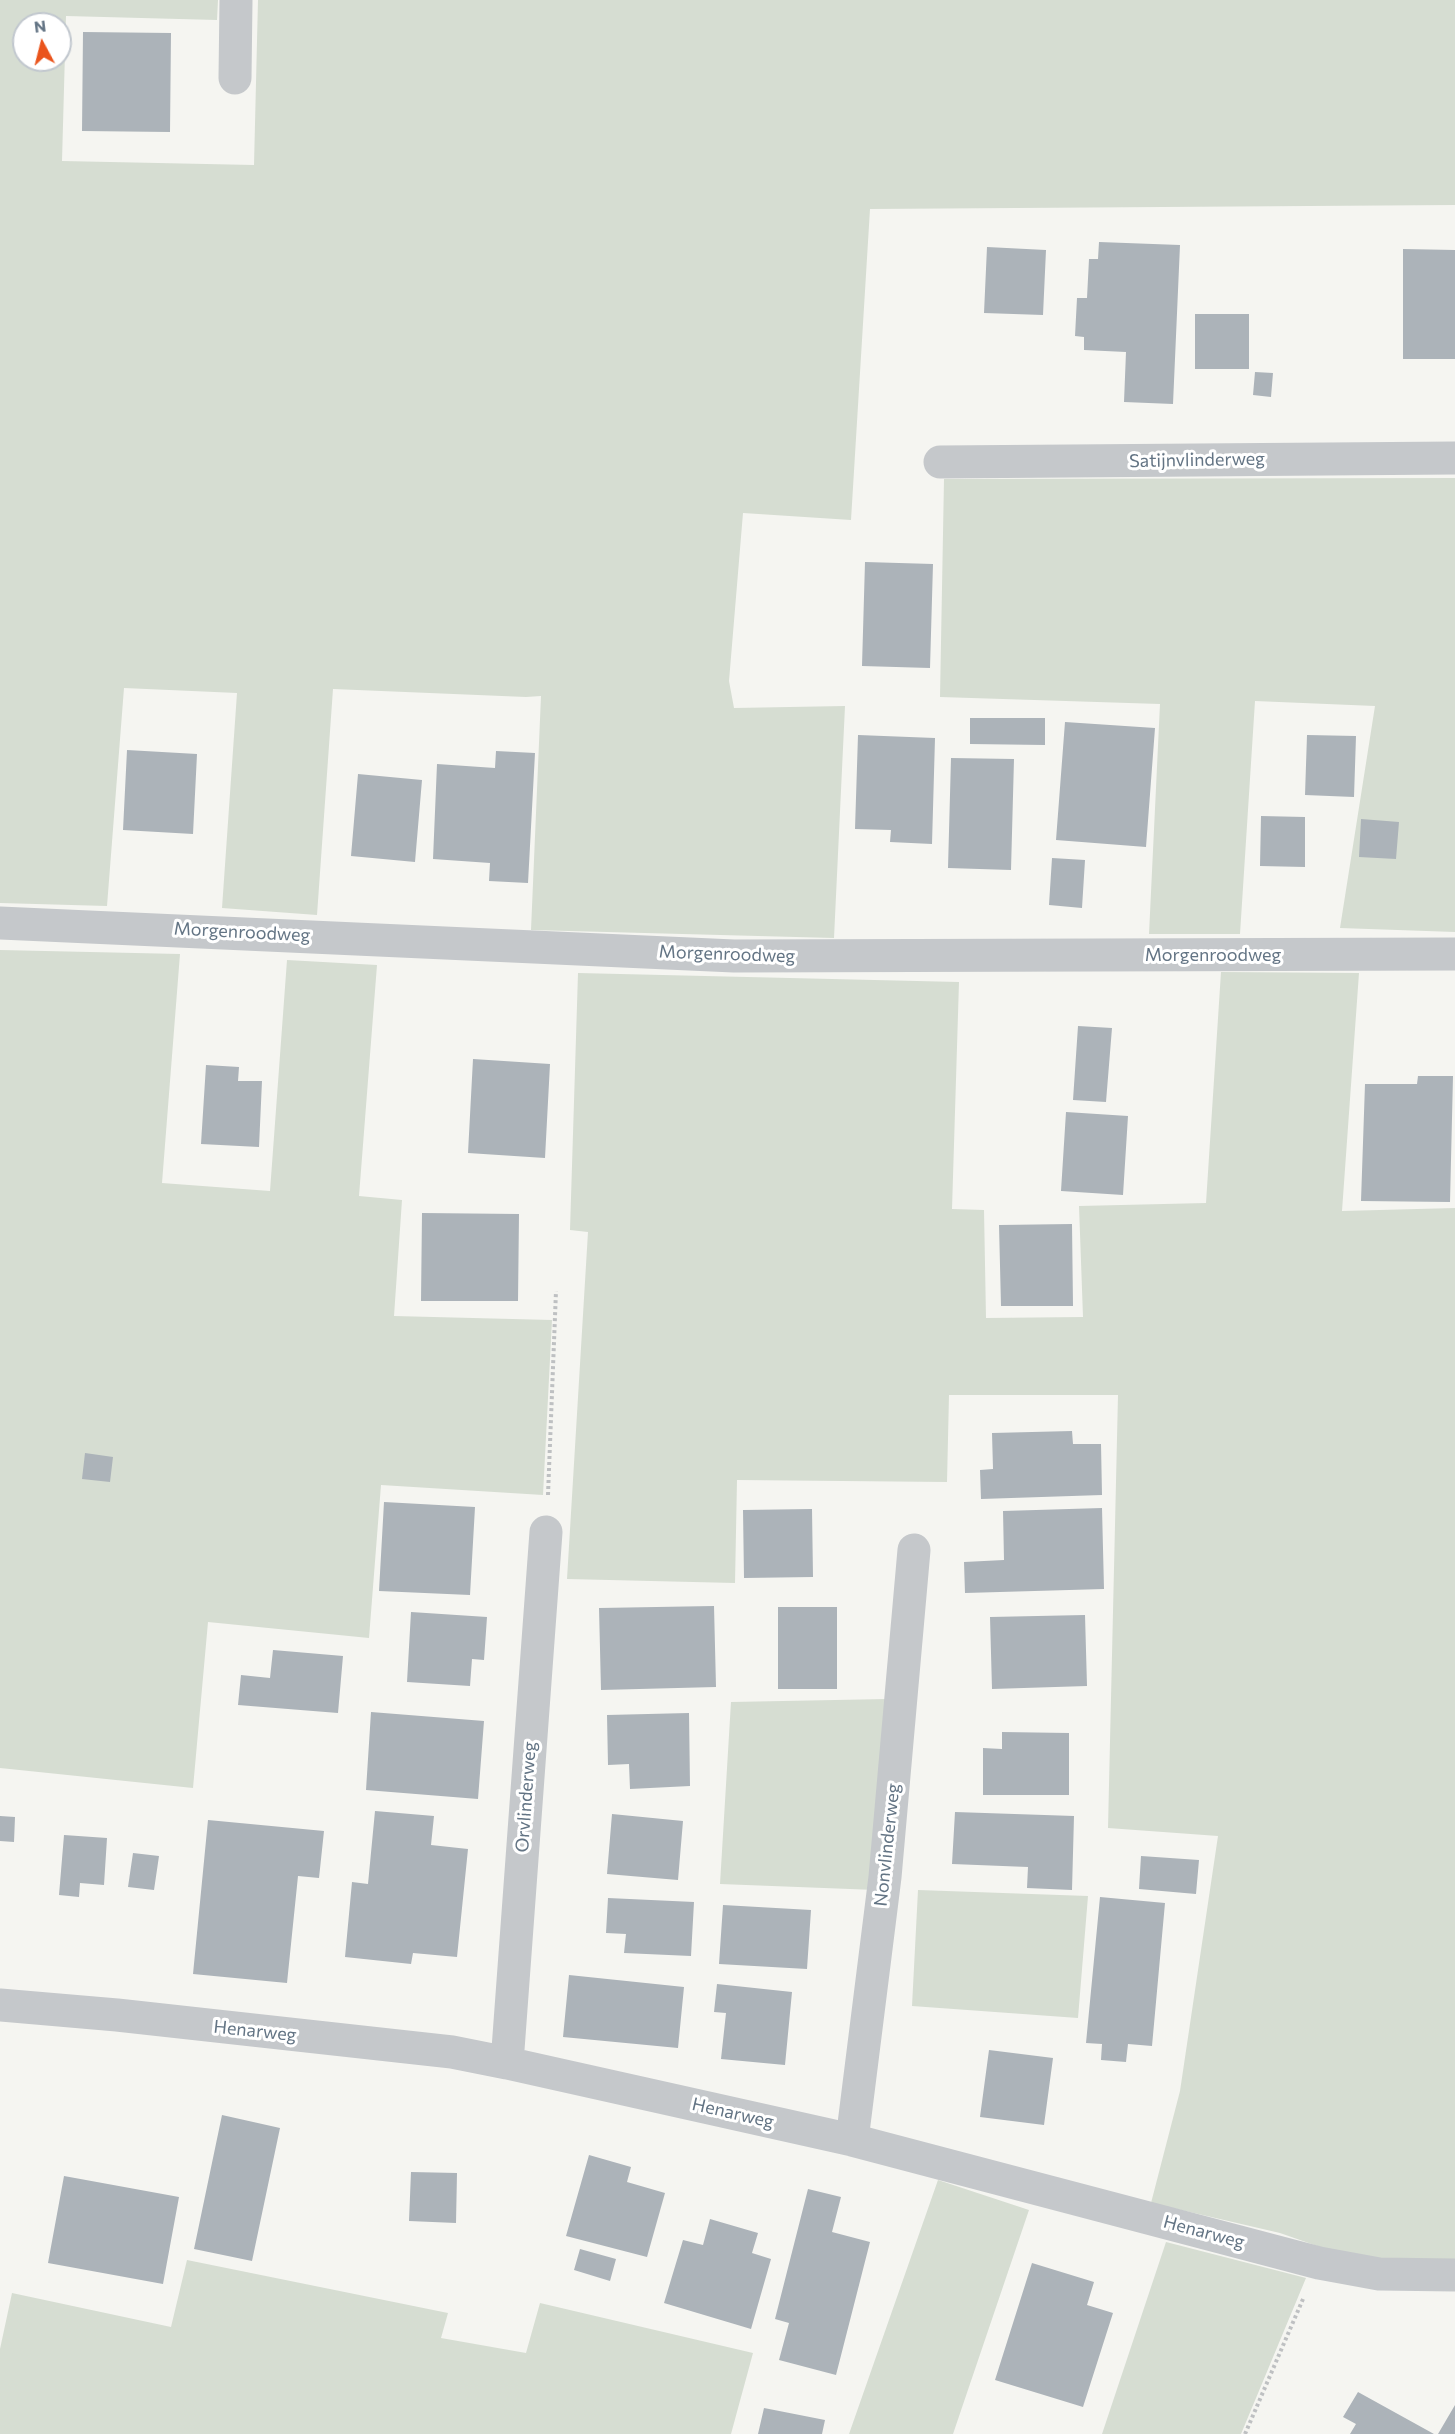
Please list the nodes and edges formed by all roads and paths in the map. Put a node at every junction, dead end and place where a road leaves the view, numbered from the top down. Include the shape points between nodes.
1 (236, 0) edge
2 (236, 78) dead end
3 (1455, 458) edge
4 (940, 462) dead end
5 (0, 923) edge
6 (1455, 954) edge
7 (556, 1291) dead end
8 (546, 1532) joint
9 (914, 1550) dead end
10 (0, 2005) edge
11 (507, 2062) junction
12 (852, 2140) junction
13 (1319, 2263) junction
14 (1455, 2275) edge
15 (1245, 2434) edge

1 - 2 street
3 - 4 street, Satijnvlinderweg
5 - 6 street, Morgenroodweg via 734,956
7 - 8 path
8 - 11 street, Orvlinderweg
9 - 12 street, Nonvlinderweg via 885,1877
10 - 11 street, Henarweg via 441,2051
11 - 12 street, Henarweg
12 - 13 street, Henarweg
13 - 14 street, Henarweg via 1379,2274
13 - 15 path

